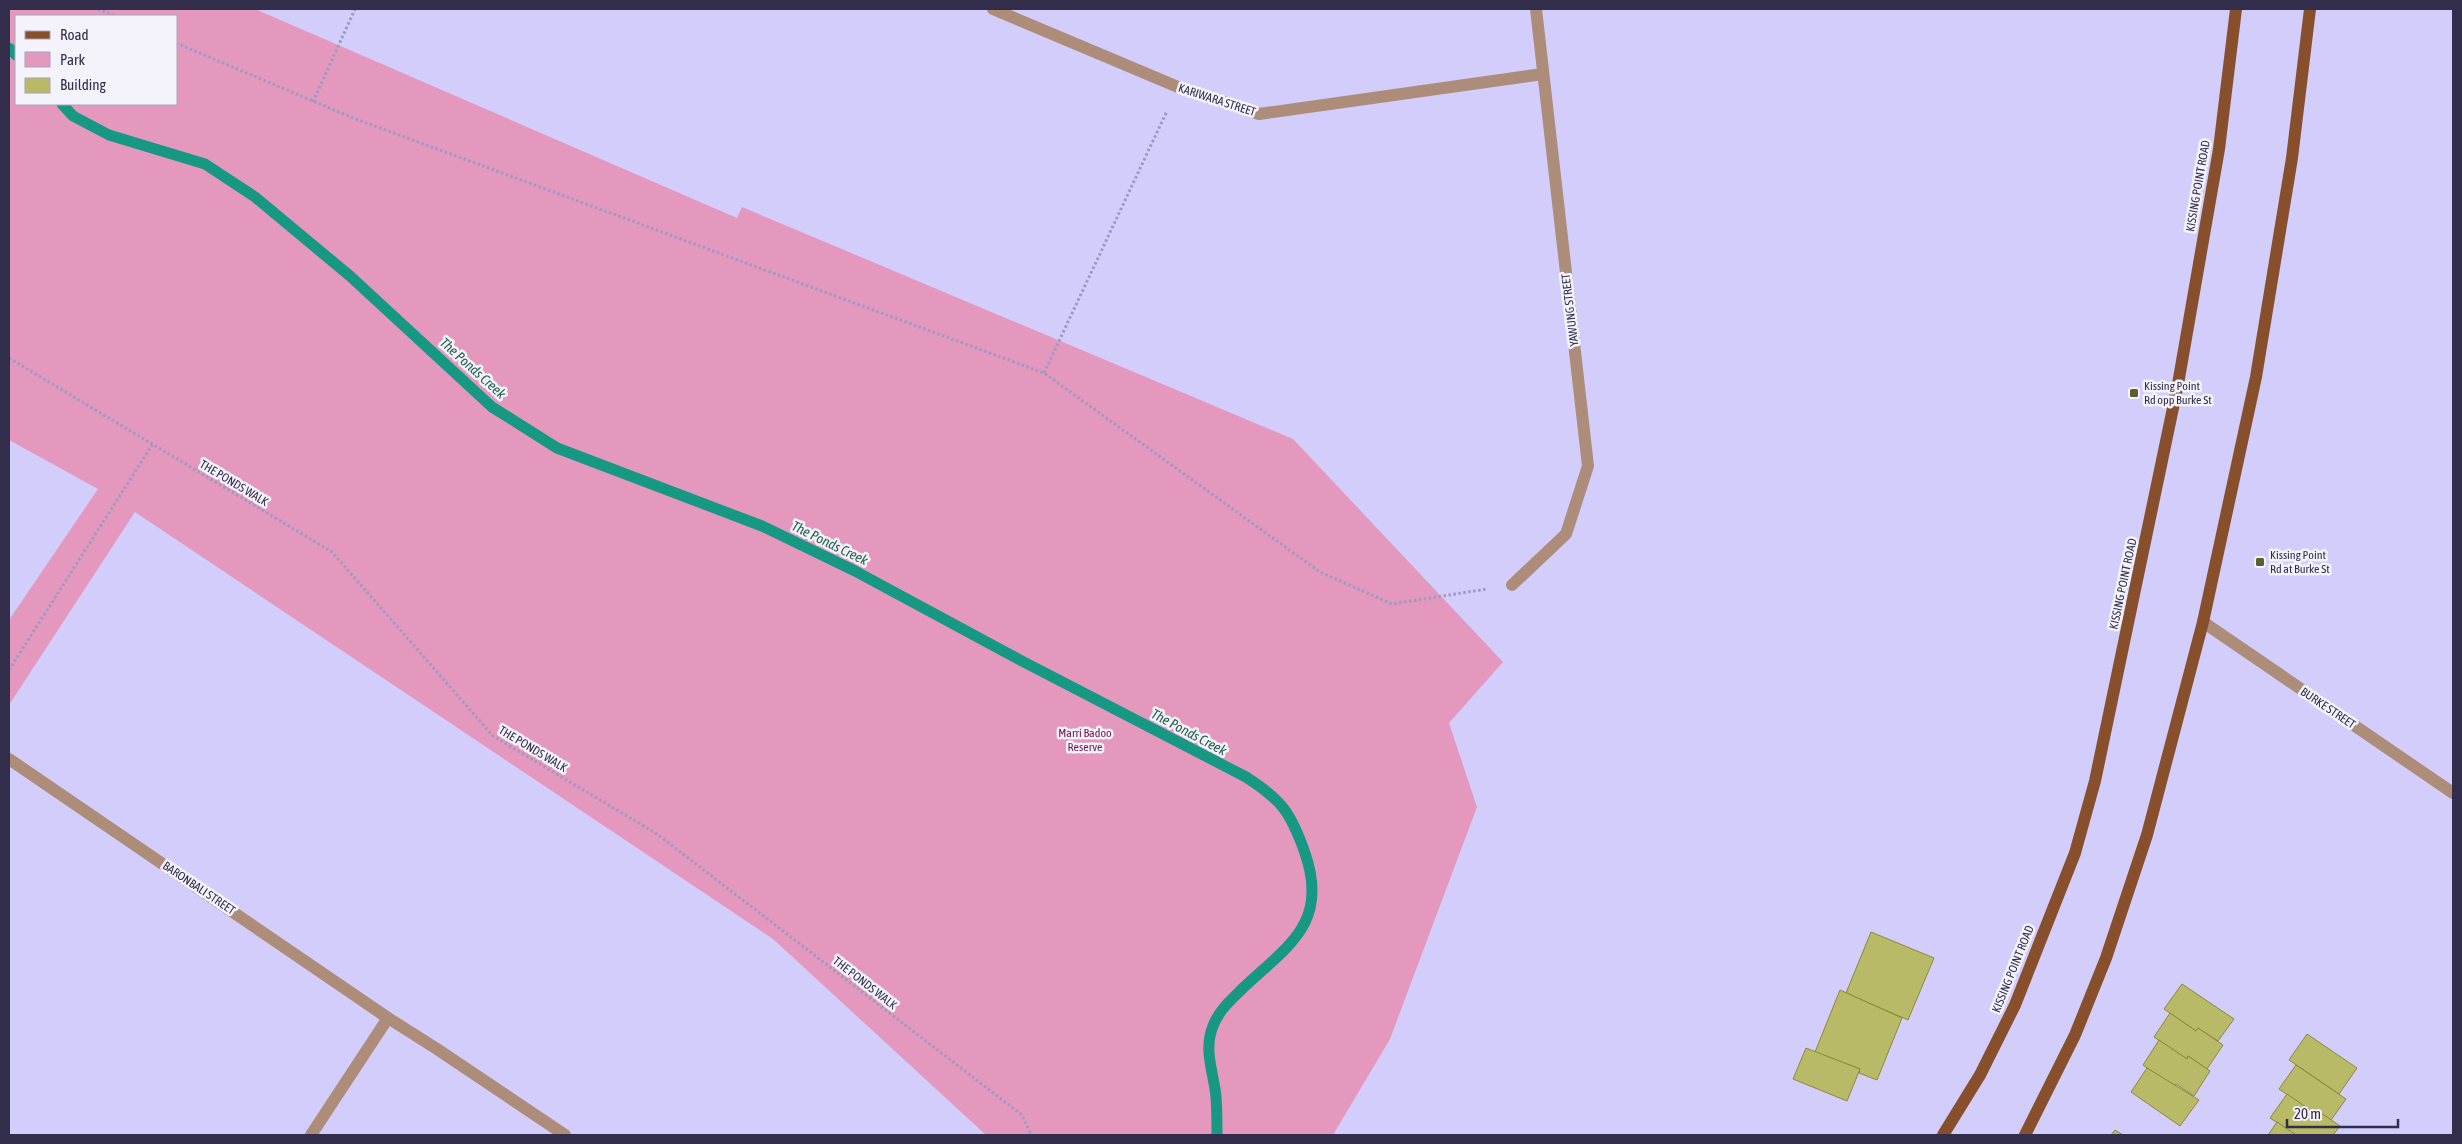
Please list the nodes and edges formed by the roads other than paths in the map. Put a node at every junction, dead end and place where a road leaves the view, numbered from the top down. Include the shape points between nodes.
1 (993, 9) edge
2 (1536, 9) edge
3 (2236, 9) edge
4 (2310, 9) edge
5 (1543, 74) junction
6 (1512, 585) road end
7 (2203, 622) junction
8 (9, 758) edge
9 (2453, 794) edge
10 (388, 1018) junction
11 (311, 1135) edge
12 (565, 1135) edge
13 (1943, 1135) edge
14 (2025, 1135) edge

1 - 5 street, KARIWARA STREET via 1178,88 1259,114
2 - 5 street, YAWUNG STREET
3 - 13 main road, KISSING POINT ROAD via 2219,149 2178,384 2095,781 2075,853 2016,1005 1980,1075
4 - 7 main road via 2292,158 2256,377
5 - 6 street, YAWUNG STREET via 1588,466 1566,534
7 - 9 street, BURKE STREET
7 - 14 main road via 2147,835 2106,958 2075,1035
8 - 10 street, BARONBALI STREET
10 - 11 street
10 - 12 street, BARONBALI STREET

